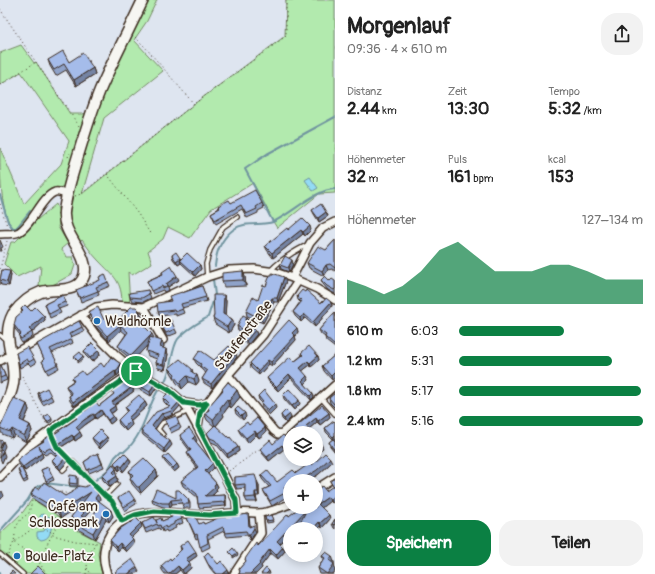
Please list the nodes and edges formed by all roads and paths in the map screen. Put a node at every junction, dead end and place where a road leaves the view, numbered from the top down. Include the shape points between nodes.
1 (143, 0) edge
2 (286, 0) edge
3 (0, 9) edge
4 (137, 39) dead end
5 (36, 62) junction
6 (0, 85) edge
7 (194, 104) junction
8 (85, 131) junction
9 (107, 173) junction
10 (81, 194) dead end
11 (67, 195) junction
12 (0, 204) edge
13 (237, 217) dead end
14 (335, 222) edge
15 (9, 233) junction
16 (0, 234) edge
17 (151, 235) dead end
18 (309, 245) junction
19 (0, 269) edge
20 (269, 272) junction
21 (207, 277) junction
22 (295, 279) junction
23 (335, 300) edge
24 (144, 307) junction
25 (81, 315) junction
26 (3, 337) edge
27 (163, 340) edge
28 (10, 355) junction
29 (0, 360) edge
30 (136, 371) junction
31 (228, 375) junction
32 (22, 376) dead end
33 (335, 385) edge
34 (321, 398) junction
35 (184, 403) junction
36 (207, 403) junction
37 (189, 411) junction
38 (335, 414) edge
39 (0, 418) edge
40 (198, 426) junction
41 (50, 431) junction
42 (163, 435) edge
43 (268, 442) edge
44 (63, 470) dead end
45 (224, 475) junction
46 (0, 477) edge
47 (335, 477) edge
48 (117, 484) dead end
49 (323, 485) edge
50 (54, 489) edge
51 (70, 494) edge
52 (34, 495) edge
53 (105, 496) junction
54 (283, 507) edge
55 (237, 513) junction
56 (258, 513) junction
57 (55, 515) dead end
58 (122, 521) junction
59 (53, 535) junction
60 (14, 542) junction
61 (95, 543) junction
62 (104, 544) junction
63 (0, 554) edge
64 (6, 559) junction
65 (38, 561) junction
66 (87, 568) junction
67 (23, 574) edge
68 (47, 574) edge
69 (86, 574) edge
70 (91, 574) edge
71 (107, 574) edge
72 (234, 574) edge

1 - 8 main road via 100,90
2 - 7 path via 286,36
3 - 5 path
4 - 7 path
5 - 6 path
5 - 8 path via 81,129
7 - 9 path
8 - 11 main road
9 - 10 path
9 - 17 path
11 - 15 street via 54,192 47,197 24,229 17,233
11 - 26 main road via 64,222 82,257 84,276 73,288 42,292 26,300 12,316
12 - 15 path
13 - 21 lane via 223,227 210,250 206,264
14 - 18 street, Staufenstraße via 323,228
15 - 16 street
15 - 19 path
18 - 20 lane via 279,261
18 - 22 street, Staufenstraße
20 - 21 street via 254,269 229,270
20 - 22 street
21 - 24 street
22 - 23 street
22 - 31 street, Staufenstraße via 263,335
24 - 25 street via 96,307
24 - 27 street
25 - 28 street
25 - 30 street via 96,335
26 - 28 main road
28 - 29 street
28 - 39 main road via 13,384
30 - 35 street via 169,390
30 - 41 street
31 - 34 street via 278,434
31 - 36 street, Staufenstraße
32 - 41 path
33 - 34 street
34 - 38 lane
35 - 36 street
35 - 37 street
36 - 40 street, Staufenstraße via 200,413
37 - 40 street
37 - 42 lane via 162,423 158,429
40 - 45 street
41 - 46 street via 29,446
43 - 45 path
44 - 53 lane via 72,461
45 - 55 street via 236,500
47 - 49 street
48 - 53 lane
50 - 51 path
52 - 60 path via 29,513 16,527
53 - 58 lane via 112,501
54 - 56 street
55 - 56 street
55 - 58 street via 209,515 154,511
56 - 72 street via 261,533
57 - 59 path via 57,519
58 - 62 street
59 - 60 path via 40,527 32,528
59 - 61 path
59 - 65 path
60 - 64 path
60 - 65 path
61 - 62 path
61 - 66 path
62 - 71 street via 103,557
63 - 64 lane
64 - 67 lane
65 - 68 path
66 - 69 path
66 - 70 path

